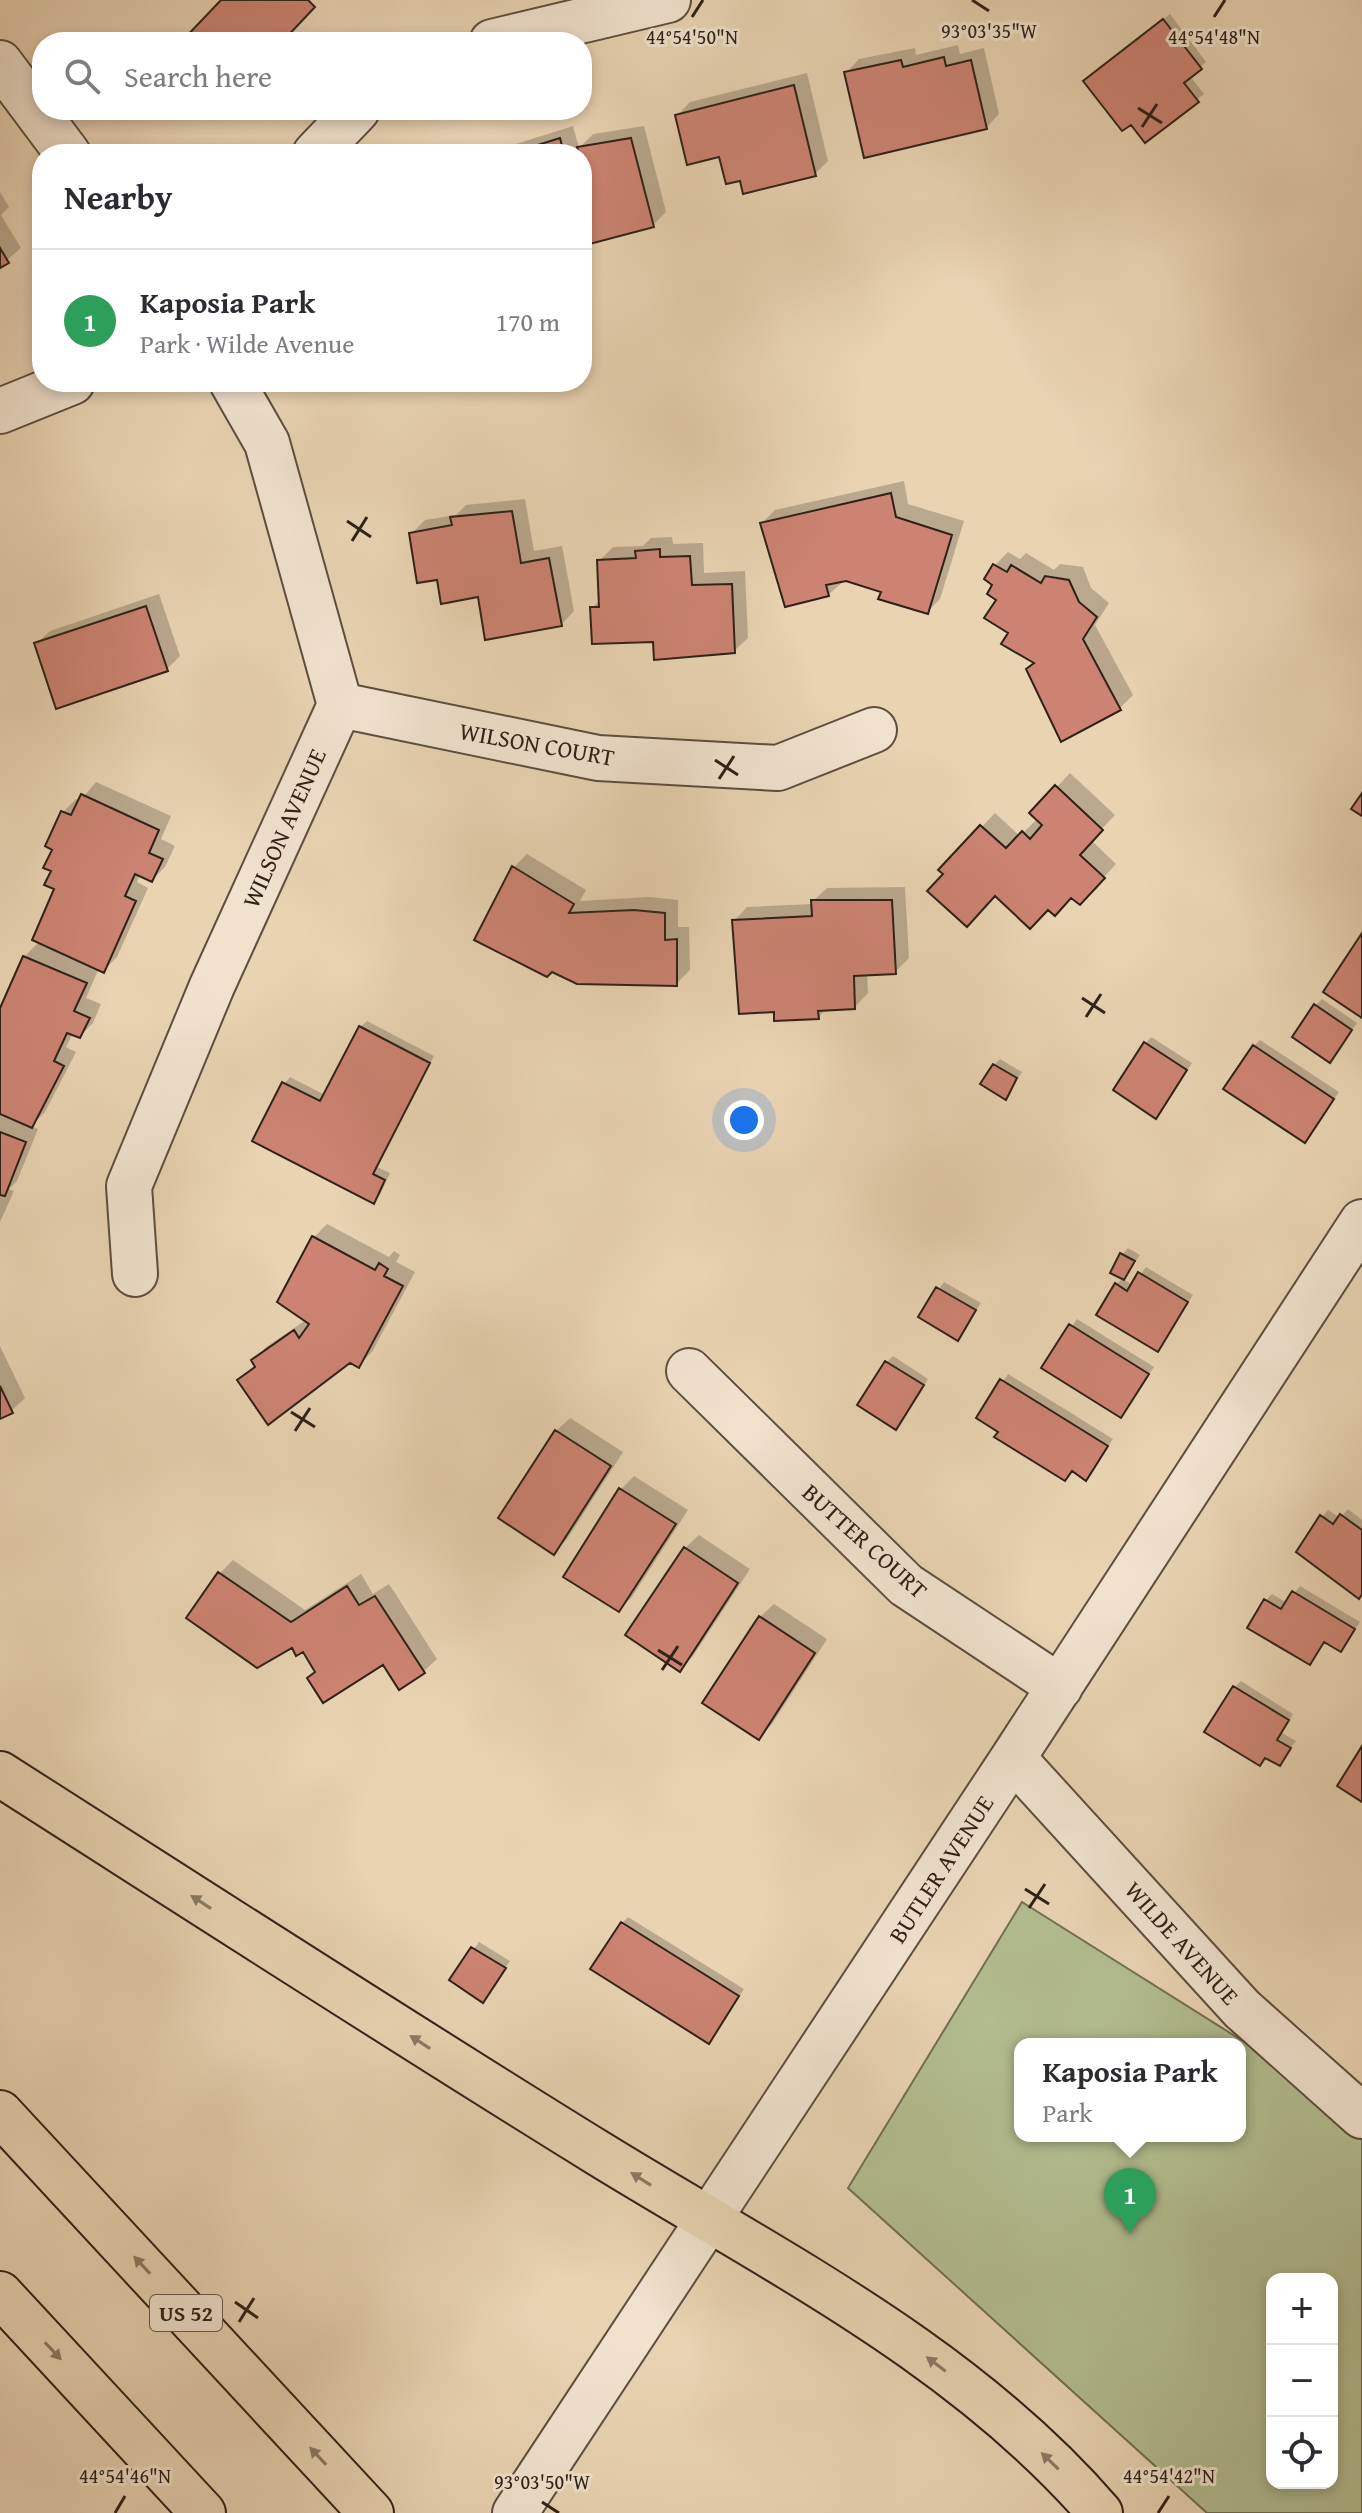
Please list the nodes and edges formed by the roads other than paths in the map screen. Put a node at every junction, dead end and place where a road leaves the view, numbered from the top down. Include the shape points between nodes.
1 (668, 0) edge
2 (534, 32) edge
3 (0, 63) edge
4 (32, 106) edge
5 (43, 120) edge
6 (347, 120) edge
7 (61, 144) edge
8 (325, 144) edge
9 (47, 392) edge
10 (238, 392) edge
11 (0, 411) edge
12 (340, 705) junction
13 (874, 730) dead end
14 (1362, 1222) edge
15 (135, 1274) dead end
16 (689, 1371) dead end
17 (1060, 1687) junction
18 (1013, 1758) junction
19 (0, 1774) edge
20 (0, 2113) edge
21 (1362, 2116) edge
22 (707, 2220) junction
23 (0, 2294) edge
24 (203, 2513) edge
25 (371, 2513) edge
26 (515, 2513) edge
27 (1100, 2513) edge

1 - 2 street
3 - 4 street
5 - 7 street
6 - 8 street
9 - 11 street
10 - 12 street via 267,443
12 - 13 street, WILSON COURT via 598,758 778,768
12 - 15 street, WILSON AVENUE via 212,986 129,1186
14 - 17 street, BUTLER AVENUE
16 - 17 street, BUTTER COURT via 906,1585
17 - 18 street, BUTLER AVENUE
18 - 21 street, WILDE AVENUE via 1242,2009
18 - 22 street, BUTLER AVENUE
22 -> 19 highway
25 -> 20 highway, US 52
22 - 26 street, BUTLER AVENUE
27 -> 22 highway via 997,2412 930,2360 834,2294
23 -> 24 highway

